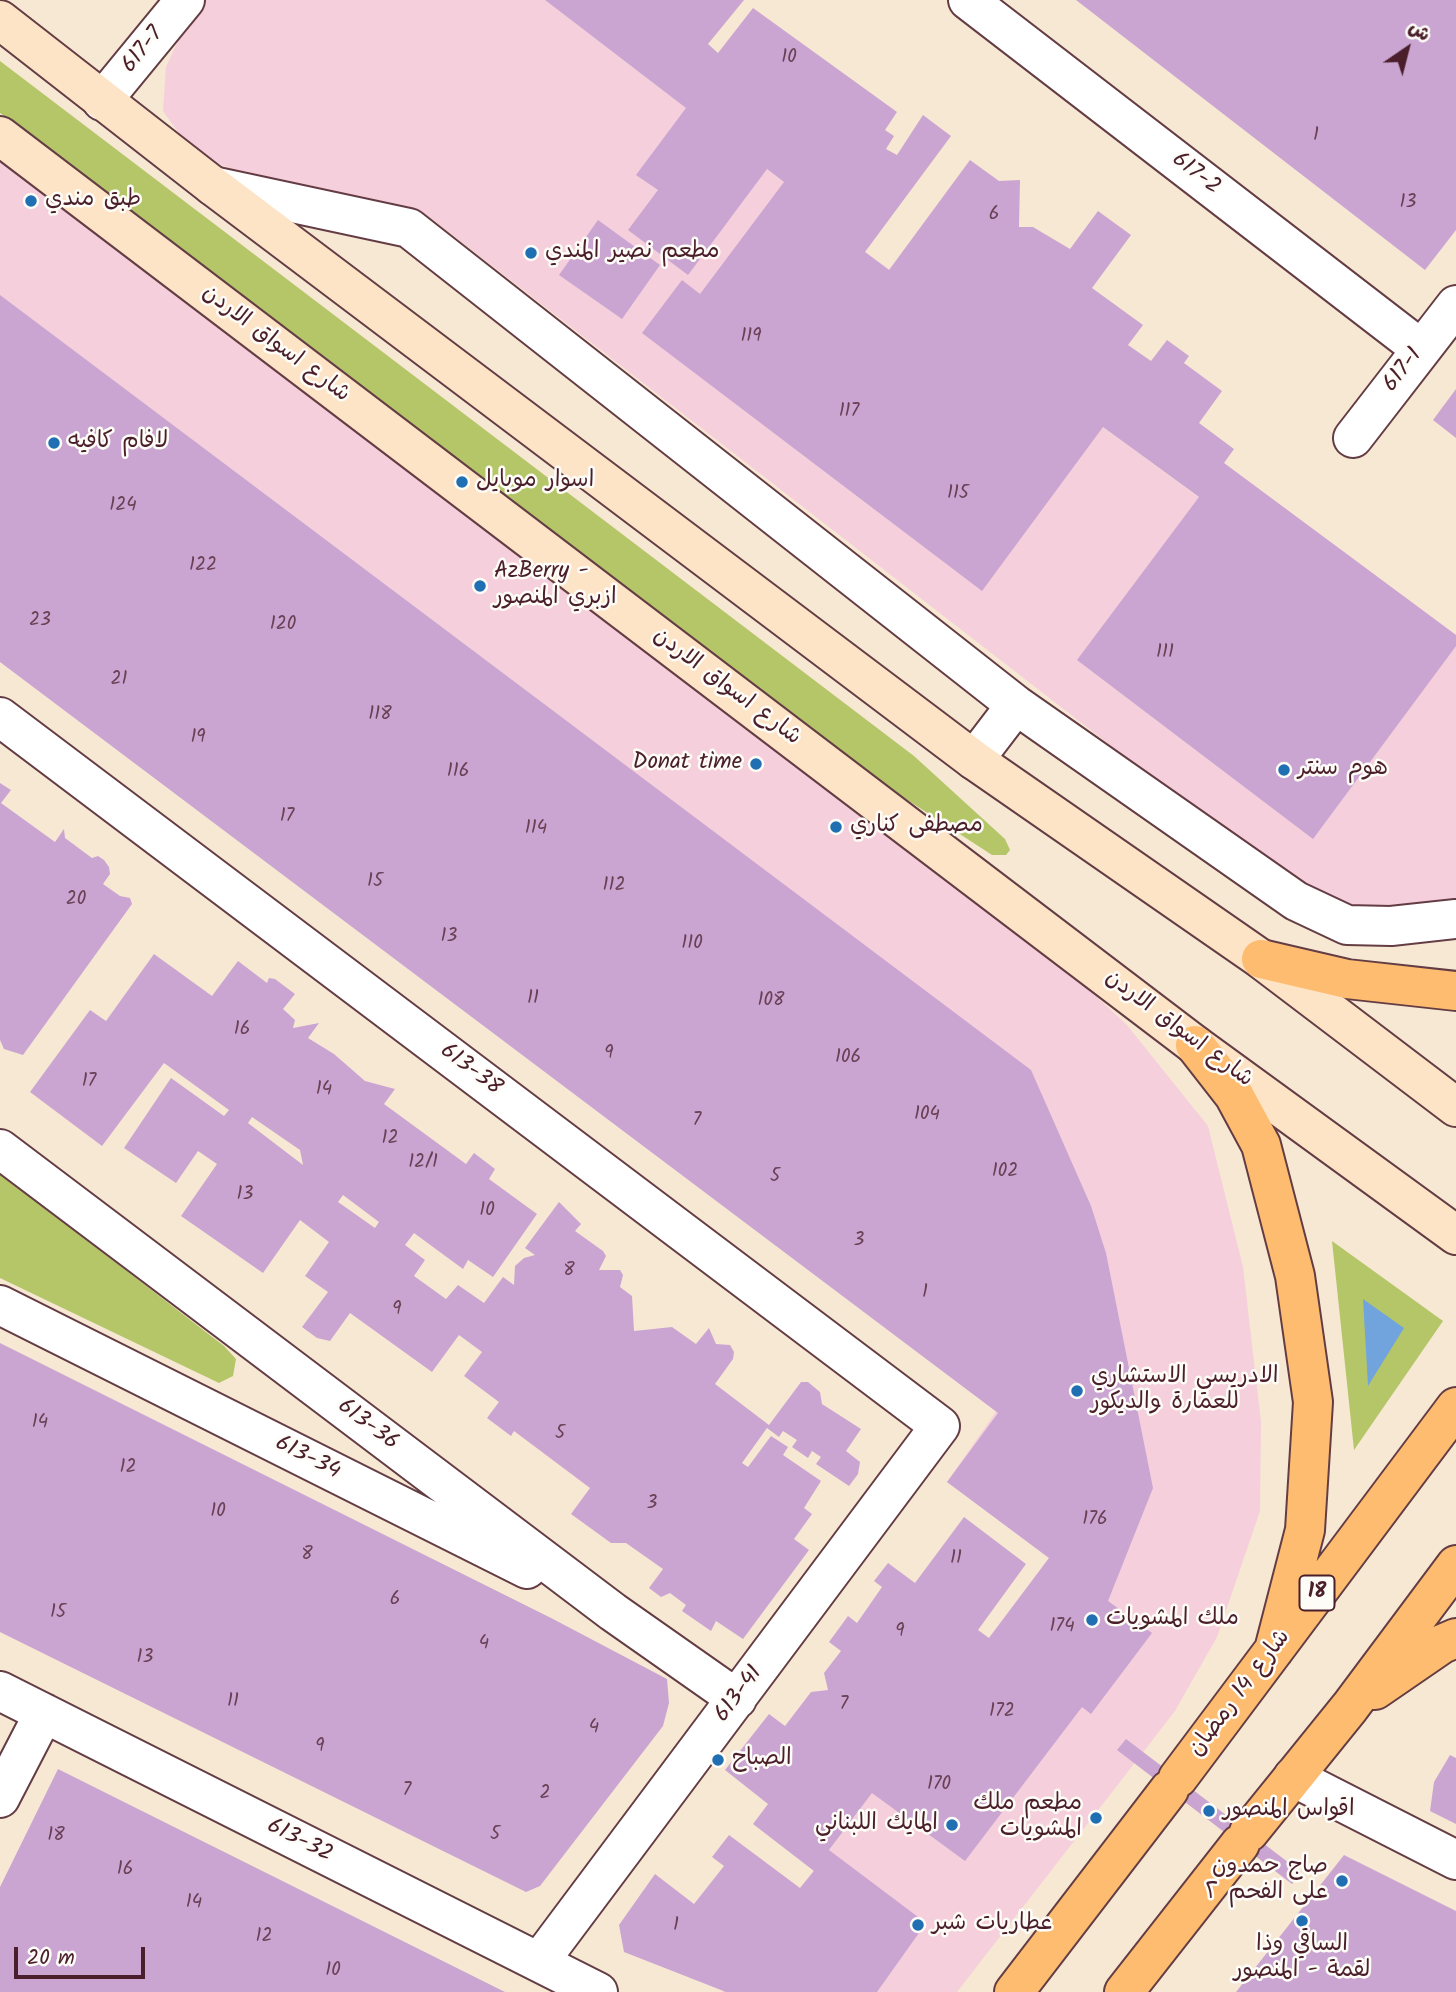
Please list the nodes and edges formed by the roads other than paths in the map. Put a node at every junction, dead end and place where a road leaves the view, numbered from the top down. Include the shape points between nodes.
1 (186, 0) edge
2 (968, 0) edge
3 (1, 20) edge
4 (102, 101) junction
5 (0, 136) edge
6 (213, 186) junction
7 (1456, 304) edge
8 (1421, 349) junction
9 (1353, 438) dead end
10 (1016, 705) junction
11 (0, 717) edge
12 (974, 760) junction
13 (1456, 919) edge
14 (1261, 959) junction
15 (1456, 991) edge
16 (1195, 1045) junction
17 (1456, 1107) edge
18 (0, 1149) edge
19 (1456, 1235) edge
20 (0, 1305) edge
21 (1456, 1407) edge
22 (940, 1426) joint
23 (1456, 1565) edge
24 (613, 1612) junction
25 (1456, 1638) edge
26 (1274, 1650) junction
27 (0, 1691) edge
28 (737, 1699) junction
29 (1350, 1707) junction
30 (44, 1713) junction
31 (1293, 1777) junction
32 (0, 1798) edge
33 (1456, 1860) edge
34 (539, 1962) junction
35 (598, 1992) edge
36 (1014, 1992) edge
37 (1124, 1992) edge

1 - 4 street, 617-7
2 - 8 street, 617-2
3 - 4 main road
4 - 6 main road
5 - 16 main road, شارع اسواق الاردن
6 - 10 street via 409,228
6 - 12 main road
7 - 8 street, 617-1
8 - 9 street, 617-1
10 - 12 street
10 - 13 street via 1296,901 1347,925
11 - 22 street, 613-38
12 - 14 main road
14 - 15 main road via 1347,979
14 - 17 main road
16 - 19 main road, شارع اسواق الاردن
16 - 26 main road via 1234,1095 1261,1145 1295,1276 1313,1402 1305,1530
18 - 24 street, 613-36
20 - 24 street, 613-34
21 - 26 main road, شارع 14 رمضان / 18
22 - 28 street, 613-41
23 - 29 main road
24 - 28 street, 613-36
25 - 29 main road
26 - 36 main road, شارع 14 رمضان / 18
27 - 30 street, 613-32
28 - 34 street, 613-41
29 - 31 main road
30 - 32 street
30 - 34 street, 613-32
31 - 33 street
31 - 37 main road
34 - 35 street, 613-32

